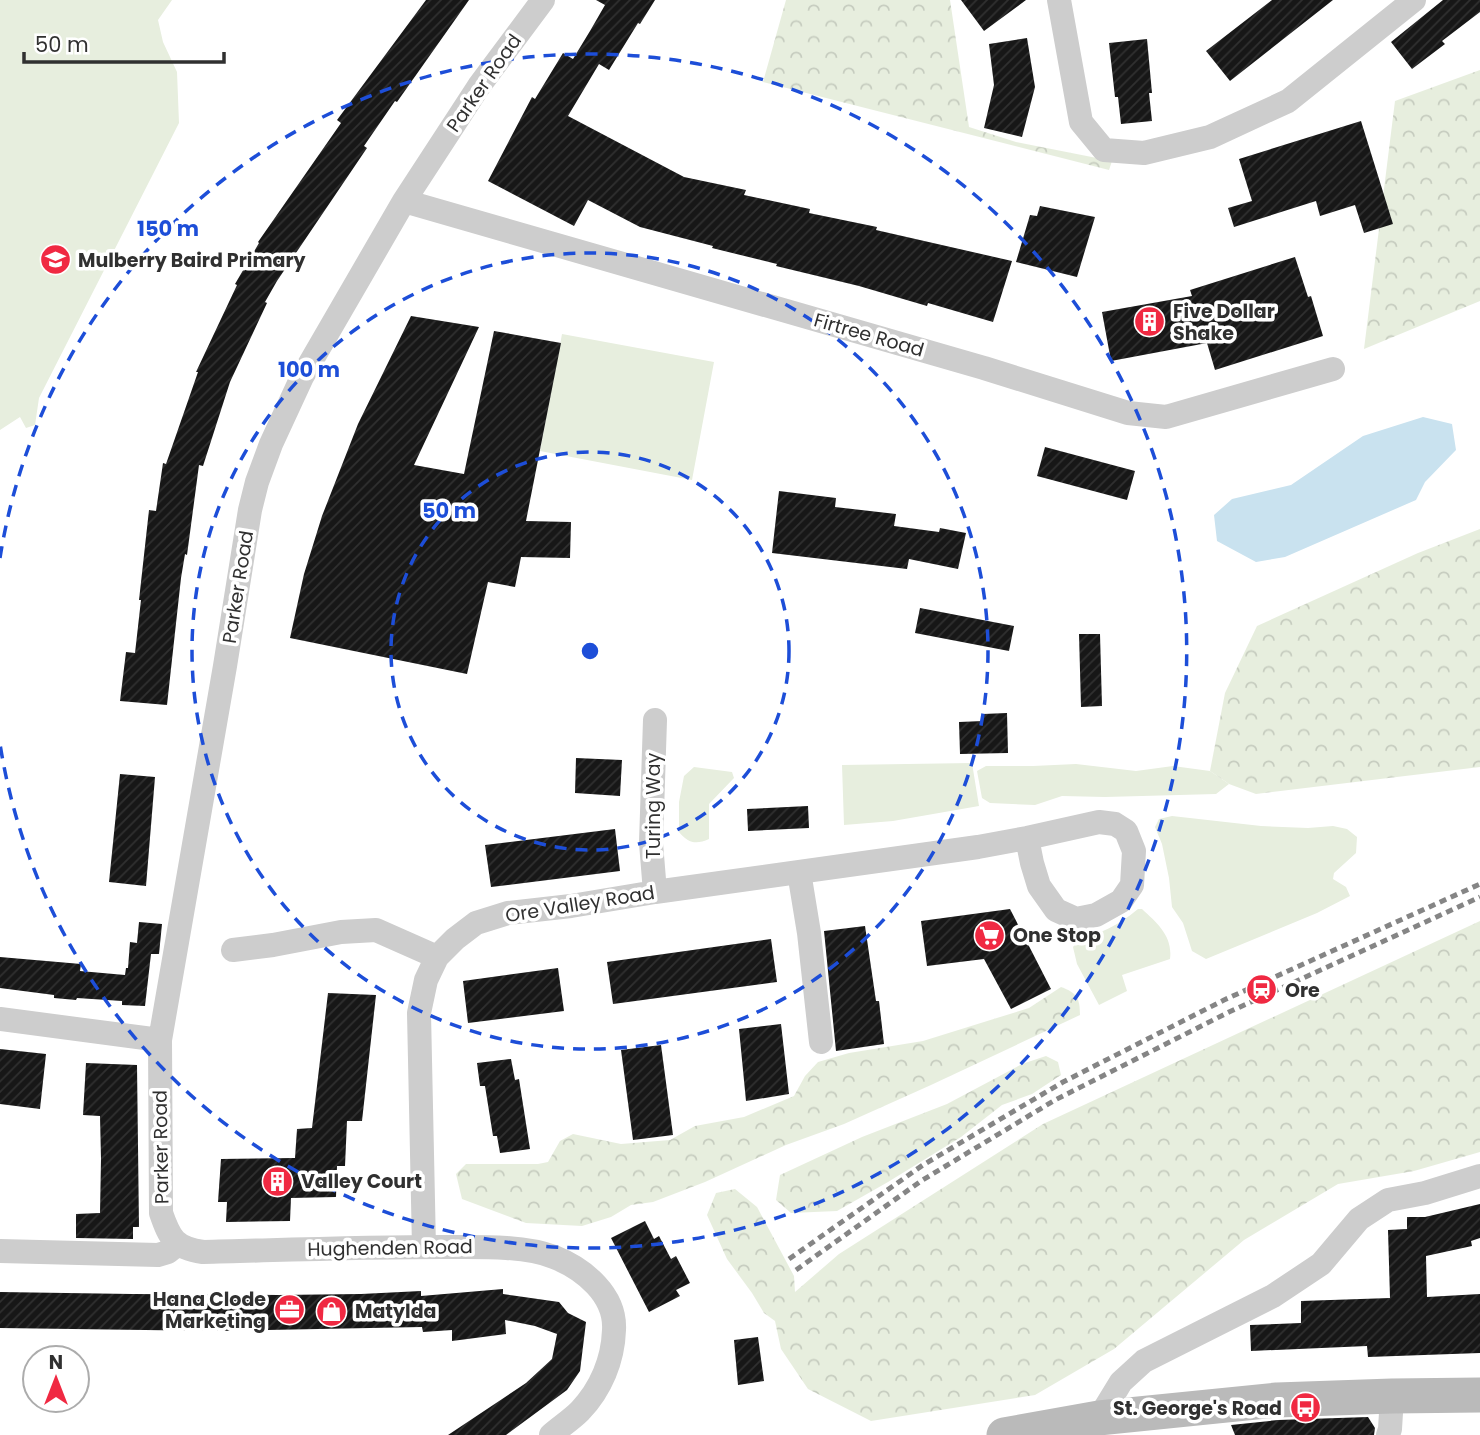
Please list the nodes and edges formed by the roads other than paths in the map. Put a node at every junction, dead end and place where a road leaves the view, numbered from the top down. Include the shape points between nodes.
1 (543, 0) edge
2 (1059, 0) edge
3 (1414, 0) edge
4 (404, 201) junction
5 (1333, 369) dead end
6 (655, 720) dead end
7 (1027, 838) junction
8 (799, 872) junction
9 (655, 892) junction
10 (233, 950) dead end
11 (437, 957) junction
12 (0, 1019) edge
13 (160, 1040) junction
14 (821, 1042) dead end
15 (1480, 1176) edge
16 (178, 1244) junction
17 (424, 1247) junction
18 (0, 1251) edge
19 (1480, 1395) edge
20 (1392, 1396) junction
21 (1099, 1418) junction
22 (551, 1435) edge
23 (1004, 1435) edge
24 (1388, 1435) edge

1 - 4 street, Parker Road via 479,86
2 - 3 street via 1081,122 1104,150 1144,153 1210,137 1288,101
4 - 5 street, Firtree Road via 1128,413 1167,417
4 - 13 street, Parker Road via 302,377 257,482
6 - 9 street, Turing Way via 651,844
7 - 7 street, Ore Valley Road via 1099,822 1115,824 1126,831 1134,851 1132,885 1121,901 1096,915 1076,919 1056,910 1039,886
7 - 8 street, Ore Valley Road
8 - 9 street, Ore Valley Road
8 - 14 street
9 - 11 street, Ore Valley Road via 497,916 476,923
10 - 11 street via 376,930
11 - 17 street, Ore Valley Road via 419,1013
12 - 13 street
13 - 16 street, Parker Road via 161,1213
15 - 21 street via 1388,1200 1359,1219 1321,1264 1273,1296 1144,1361 1121,1382
16 - 17 street, Hughenden Road via 203,1252
16 - 18 street via 158,1255
17 - 22 street, Hughenden Road via 518,1249 552,1256 575,1268 608,1299 615,1320 614,1348 603,1380 580,1411
19 - 20 street
20 - 21 street via 1277,1400
20 - 24 street
21 - 23 street

